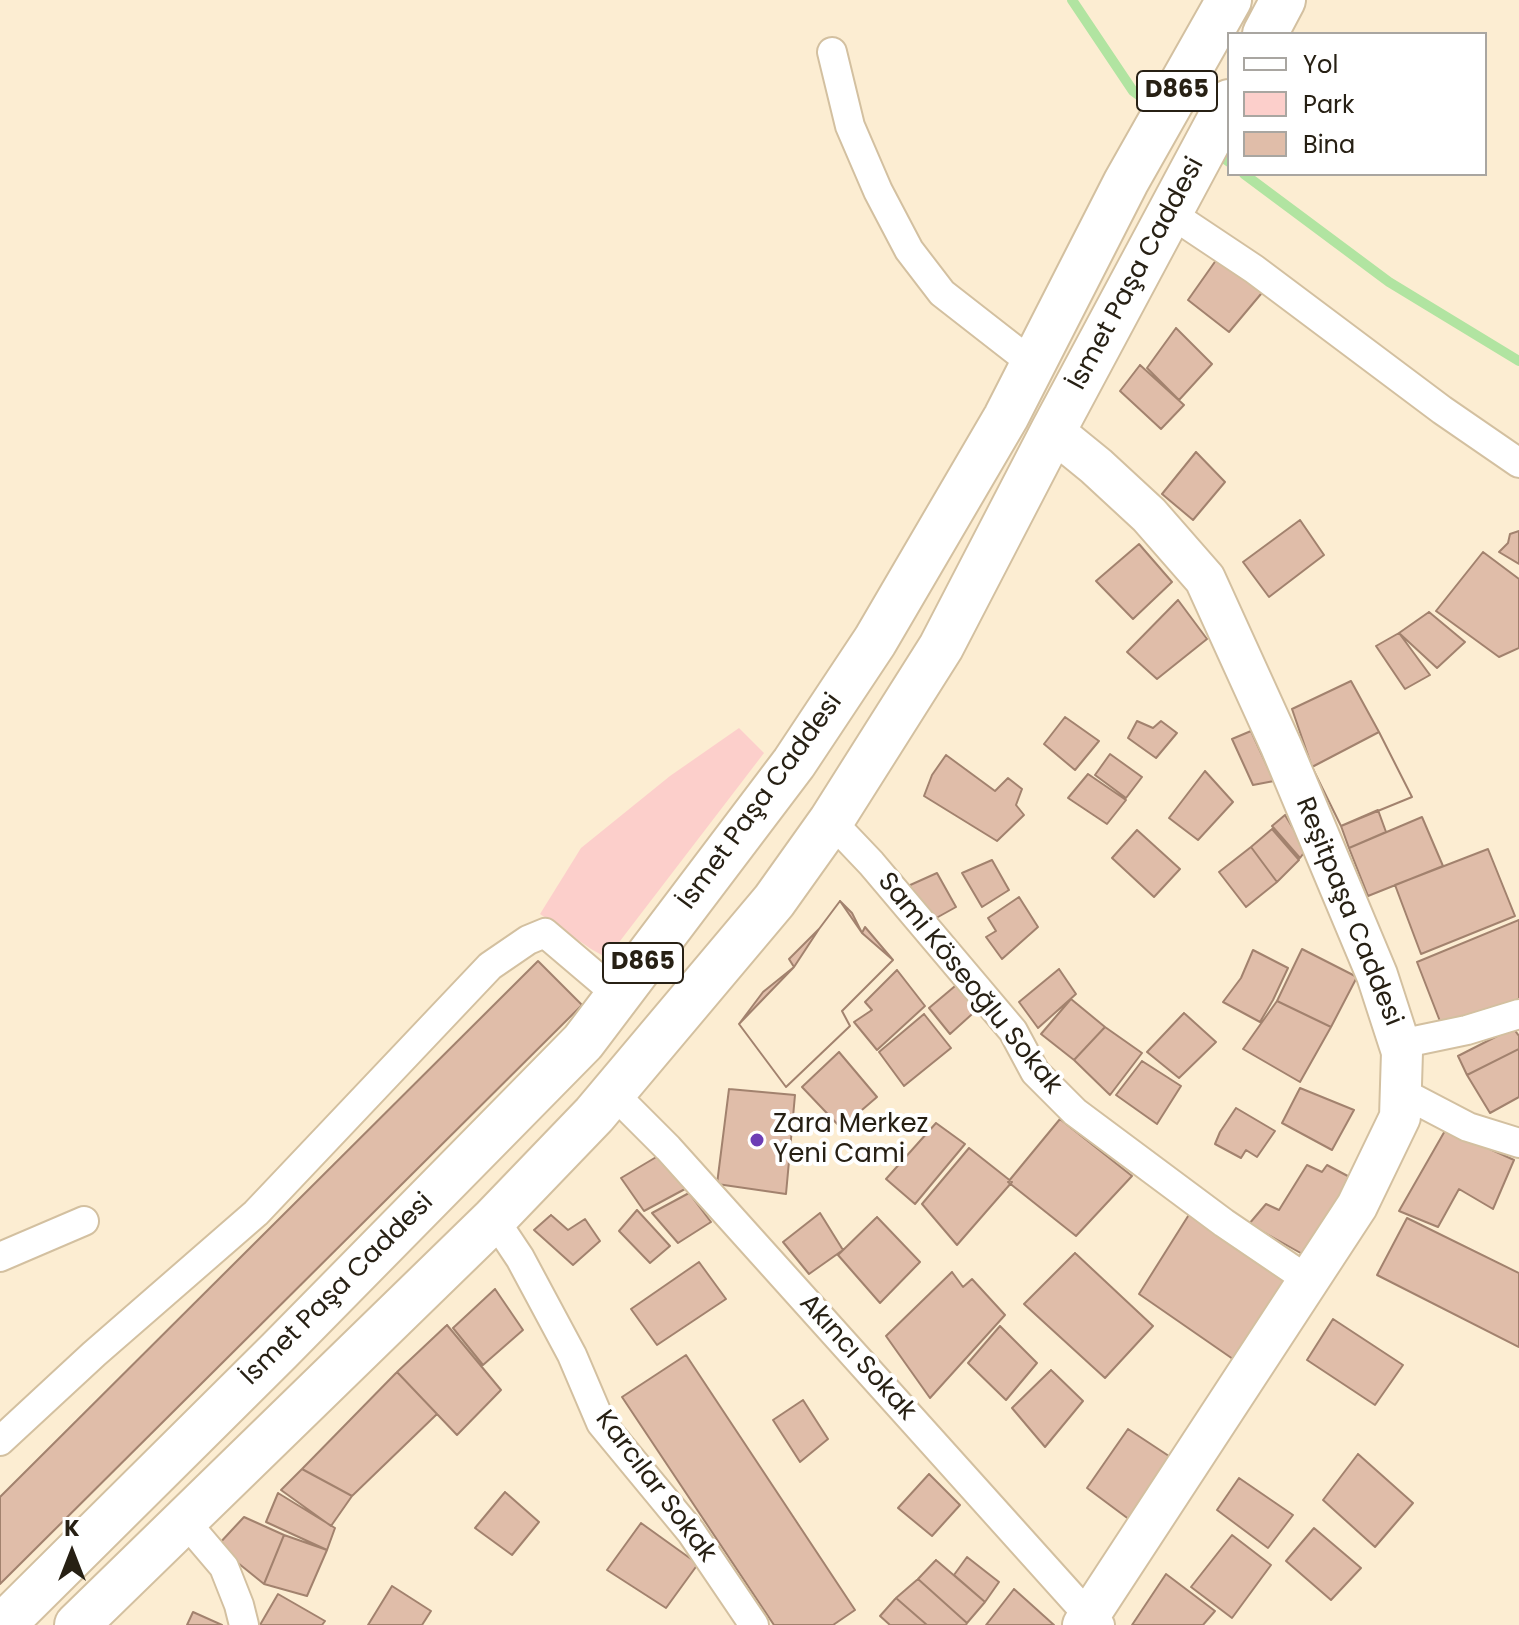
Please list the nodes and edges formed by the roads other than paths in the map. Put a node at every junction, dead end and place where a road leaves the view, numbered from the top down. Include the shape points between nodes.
1 (1229, 0) edge
2 (832, 52) dead end
3 (1227, 106) edge
4 (1173, 208) junction
5 (1033, 364) junction
6 (1053, 431) junction
7 (1519, 463) edge
8 (831, 821) junction
9 (618, 995) junction
10 (1519, 1014) edge
11 (1400, 1044) junction
12 (1401, 1092) junction
13 (613, 1093) junction
14 (1519, 1143) edge
15 (494, 1219) junction
16 (84, 1221) dead end
17 (0, 1257) edge
18 (1308, 1280) junction
19 (0, 1441) edge
20 (184, 1520) junction
21 (1091, 1622) edge
22 (3, 1625) edge
23 (77, 1625) edge
24 (244, 1625) edge
25 (754, 1625) edge

1 - 5 highway, İsmet Paşa Caddesi / D865 via 1126,182
2 - 5 street via 850,126 909,250 942,293
3 - 4 highway, İsmet Paşa Caddesi / D865
4 - 6 highway, İsmet Paşa Caddesi / D865
4 - 7 street
5 - 9 highway, İsmet Paşa Caddesi / D865 via 875,641 794,763
6 - 8 highway, İsmet Paşa Caddesi / D865 via 941,647
6 - 11 main road, Reşitpaşa Caddesi via 1149,515 1205,579 1371,960
8 - 13 highway, İsmet Paşa Caddesi / D865 via 774,901
8 - 18 street, Sami Köseoğlu Sokak via 1013,1031 1035,1072 1075,1112
9 - 19 street via 545,933 490,966 256,1213
9 - 22 highway, İsmet Paşa Caddesi / D865 via 583,1042 465,1164
10 - 11 street
11 - 12 main road, Reşitpaşa Caddesi
12 - 14 street via 1468,1127
12 - 18 main road, Reşitpaşa Caddesi via 1400,1117 1357,1206
13 - 15 highway, İsmet Paşa Caddesi / D865
13 - 21 street, Akıncı Sokak
15 - 20 highway, İsmet Paşa Caddesi / D865
15 - 25 street, Karcılar Sokak via 572,1355 601,1423 691,1532
16 - 17 street
18 - 21 main road, Reşitpaşa Caddesi
20 - 23 highway, İsmet Paşa Caddesi / D865
20 - 24 street via 224,1567

